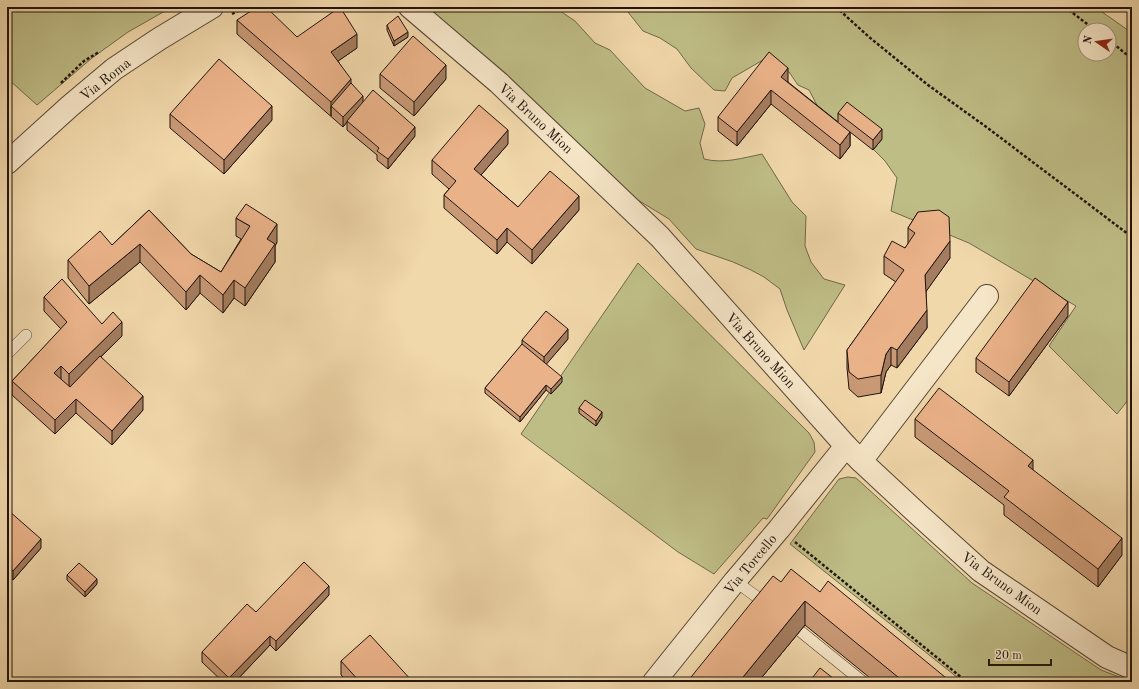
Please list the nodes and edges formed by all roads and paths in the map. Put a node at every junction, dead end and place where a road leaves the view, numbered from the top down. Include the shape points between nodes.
1 (212, 7) edge
2 (410, 7) edge
3 (836, 7) edge
4 (1065, 7) edge
5 (1085, 22) edge
6 (1117, 47) edge
7 (1132, 59) edge
8 (7, 163) edge
9 (1132, 237) edge
10 (987, 296) dead end
11 (26, 335) dead end
12 (7, 354) edge
13 (854, 453) junction
14 (794, 541) dead end
15 (735, 580) junction
16 (768, 606) edge
17 (800, 631) edge
18 (1132, 668) edge
19 (654, 682) edge
20 (863, 682) edge
21 (967, 682) edge

1 - 8 street, Via Roma via 114,69
2 - 13 street, Via Bruno Mion via 499,83 660,237
3 - 9 path via 928,85
4 - 5 path
6 - 7 path
10 - 13 street, Via Torcello
11 - 12 lane
13 - 15 street, Via Torcello via 779,529
13 - 18 street, Via Bruno Mion via 981,572 1107,657
14 - 21 path
15 - 16 lane
15 - 19 street, Via Torcello
17 - 20 lane

